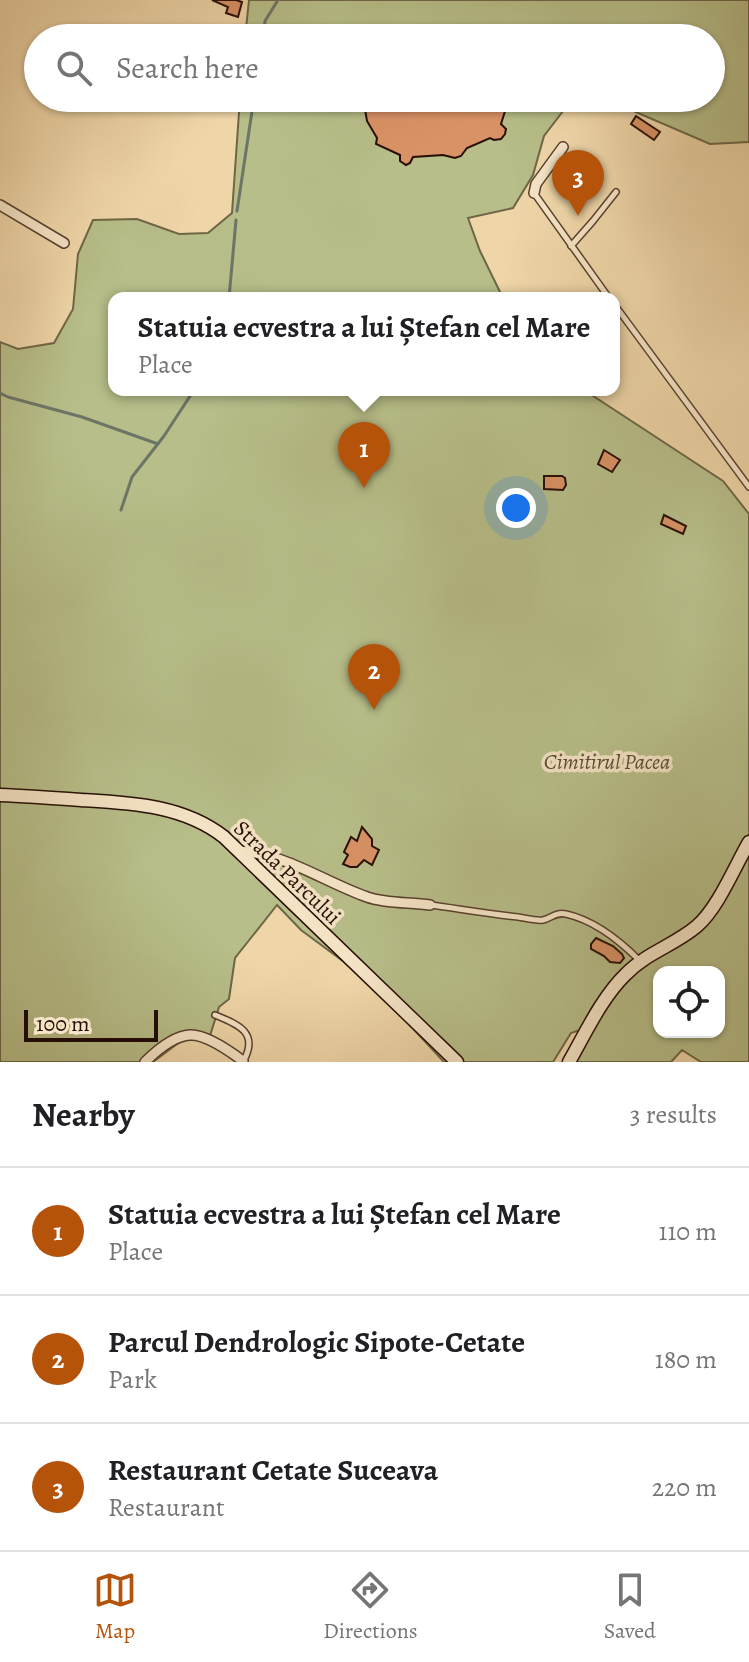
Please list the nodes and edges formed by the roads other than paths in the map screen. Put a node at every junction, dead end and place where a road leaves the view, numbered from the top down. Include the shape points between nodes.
1 (563, 147) dead end
2 (616, 192) dead end
3 (534, 193) joint
4 (0, 205) edge
5 (64, 243) dead end
6 (571, 246) junction
7 (605, 292) edge
8 (620, 312) edge
9 (749, 487) edge
10 (0, 795) edge
11 (749, 842) edge
12 (238, 851) junction
13 (430, 905) joint
14 (640, 961) junction
15 (215, 1015) dead end
16 (243, 1061) edge
17 (145, 1062) edge
18 (457, 1062) edge
19 (569, 1062) edge

1 - 3 street
2 - 6 lane
3 - 6 lane
4 - 5 street
6 - 7 lane
8 - 9 lane
10 - 12 main road, Strada Parcului via 168,810 210,826
11 - 14 main road via 698,925
12 - 13 street via 275,857 370,898
12 - 18 main road, Strada Parcului
13 - 14 lane via 543,920 564,913 611,936
14 - 19 main road via 612,990
15 - 16 lane via 246,1032 250,1040
16 - 17 street via 203,1037 189,1035

